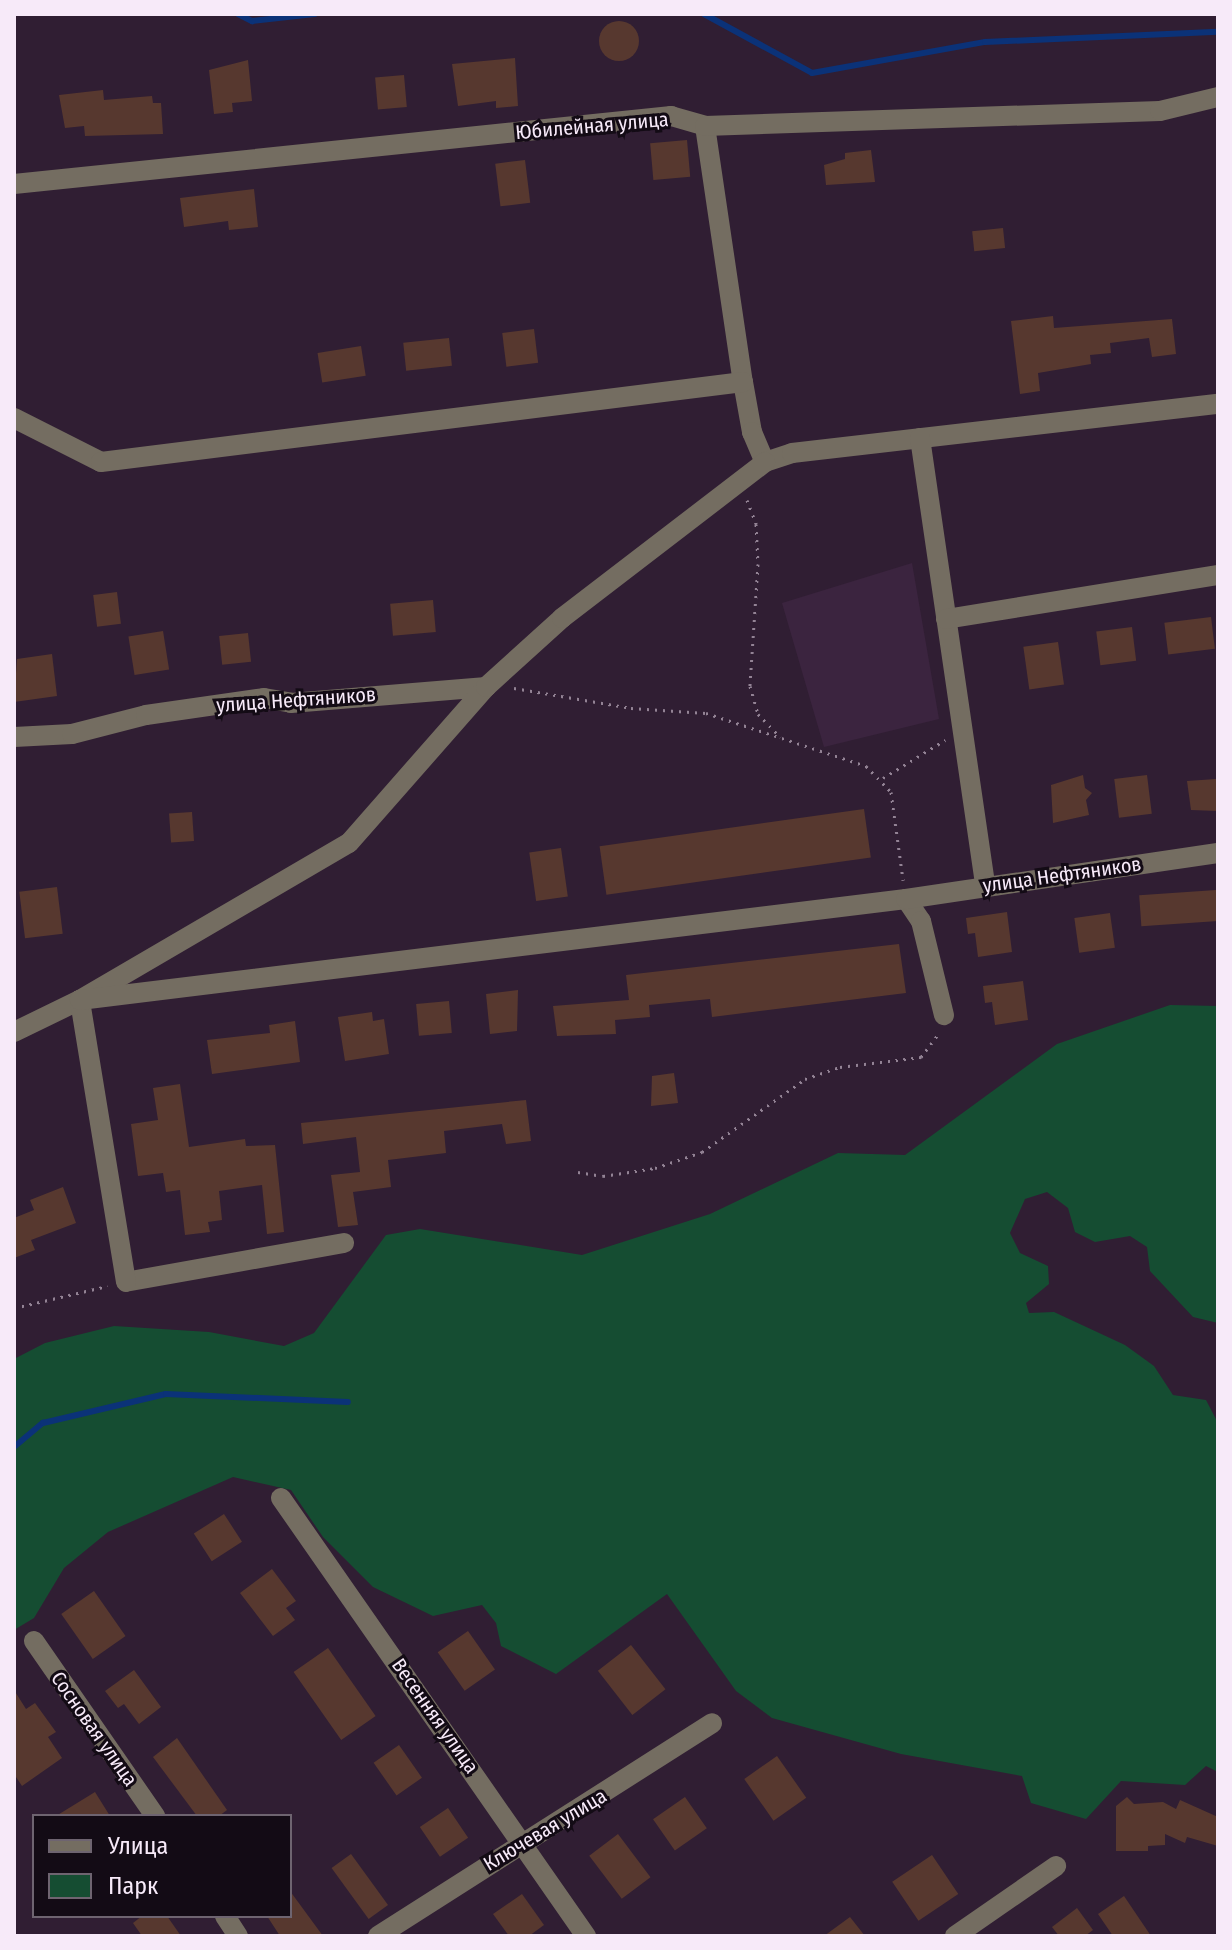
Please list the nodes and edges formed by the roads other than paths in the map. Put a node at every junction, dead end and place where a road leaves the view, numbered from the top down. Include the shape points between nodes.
1 (1218, 97) edge
2 (705, 126) junction
3 (14, 184) edge
4 (743, 382) junction
5 (1218, 404) edge
6 (14, 418) edge
7 (920, 438) junction
8 (765, 462) junction
9 (1218, 575) edge
10 (946, 619) junction
11 (486, 687) junction
12 (14, 737) edge
13 (1218, 853) edge
14 (985, 886) junction
15 (906, 899) junction
16 (80, 1000) junction
17 (944, 1015) road end
18 (14, 1032) edge
19 (344, 1243) dead end
20 (281, 1498) dead end
21 (34, 1641) dead end
22 (712, 1723) dead end
23 (154, 1814) edge
24 (523, 1842) junction
25 (1056, 1866) dead end
26 (226, 1918) edge
27 (238, 1936) edge
28 (378, 1936) edge
29 (586, 1936) edge
30 (955, 1936) edge

1 - 2 street, Юбилейная улица via 1160,111
2 - 3 street, Юбилейная улица via 671,116
2 - 4 street
4 - 6 street via 101,462
4 - 8 street via 752,432
5 - 7 street
7 - 8 street via 792,453
7 - 10 street
8 - 11 street via 562,618
9 - 10 street
10 - 14 street
11 - 12 street, улица Нефтяников via 291,703 264,698 146,715 72,734
11 - 16 street via 349,843
13 - 14 street, улица Нефтяников
14 - 15 street, улица Нефтяников
15 - 16 street, улица Нефтяников
15 - 17 street via 921,921
16 - 18 street
16 - 19 street via 126,1282
20 - 24 street, Весенняя улица
21 - 23 street, Сосновая улица
22 - 24 street, Ключевая улица
24 - 28 street, Ключевая улица
24 - 29 street, Весенняя улица
25 - 30 street
26 - 27 street

